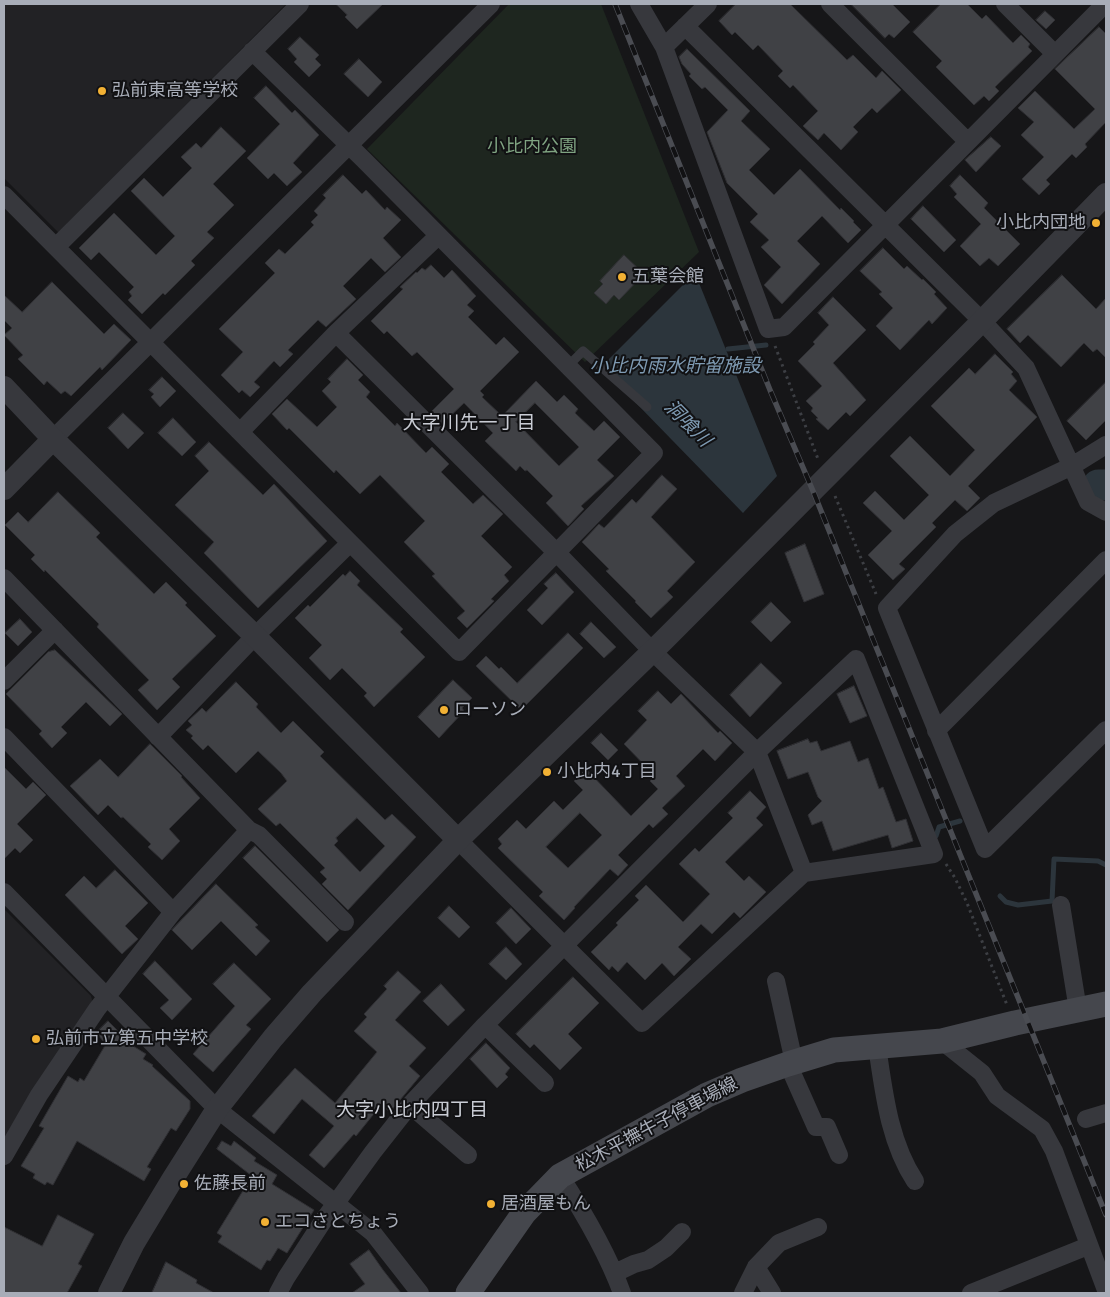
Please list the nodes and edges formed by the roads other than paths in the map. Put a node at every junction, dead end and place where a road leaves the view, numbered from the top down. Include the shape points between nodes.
1 (300, 4) edge
2 (491, 4) edge
3 (639, 4) edge
4 (708, 4) edge
5 (830, 4) edge
6 (1004, 4) edge
7 (1105, 4) edge
8 (685, 26) junction
9 (664, 47) junction
10 (252, 51) junction
11 (1055, 54) junction
12 (968, 142) junction
13 (348, 146) junction
14 (1106, 194) edge
15 (4, 195) edge
16 (885, 225) junction
17 (438, 236) junction
18 (56, 247) junction
19 (982, 321) junction
20 (336, 333) junction
21 (151, 342) junction
22 (568, 366) junction
23 (4, 387) edge
24 (647, 407) dead end
25 (240, 432) junction
26 (53, 439) junction
27 (1106, 445) edge
28 (1072, 466) junction
29 (4, 489) edge
30 (1106, 512) edge
31 (350, 543) junction
32 (557, 553) junction
33 (1106, 560) edge
34 (4, 578) edge
35 (55, 630) junction
36 (255, 636) junction
37 (653, 652) junction
38 (4, 681) edge
39 (1106, 730) edge
40 (936, 732) junction
41 (4, 737) edge
42 (158, 738) junction
43 (757, 752) junction
44 (249, 830) junction
45 (458, 840) junction
46 (804, 873) junction
47 (4, 892) edge
48 (1061, 905) dead end
49 (173, 912) junction
50 (344, 922) dead end
51 (566, 945) junction
52 (776, 981) dead end
53 (108, 996) junction
54 (1106, 1004) edge
55 (1078, 1010) junction
56 (485, 1025) junction
57 (942, 1041) junction
58 (877, 1046) junction
59 (791, 1063) junction
60 (545, 1082) dead end
61 (410, 1105) junction
62 (218, 1108) junction
63 (1106, 1113) edge
64 (1086, 1119) dead end
65 (468, 1155) dead end
66 (839, 1155) dead end
67 (4, 1156) edge
68 (560, 1176) junction
69 (915, 1181) dead end
70 (336, 1204) junction
71 (818, 1228) dead end
72 (682, 1232) dead end
73 (1088, 1246) junction
74 (756, 1267) junction
75 (615, 1273) junction
76 (1106, 1290) edge
77 (109, 1293) edge
78 (278, 1293) edge
79 (420, 1293) edge
80 (468, 1293) edge
81 (622, 1293) edge
82 (743, 1293) edge
83 (772, 1293) edge
84 (971, 1293) edge

1 - 10 street
2 - 13 street
3 - 9 street
4 - 8 street
5 - 12 street
6 - 11 street
7 - 11 street
8 - 9 street
8 - 16 street
9 - 16 street via 768,329 784,327
10 - 13 street
10 - 18 street
11 - 12 street
12 - 16 street
13 - 17 street
13 - 21 street
14 - 19 street
15 - 18 street
16 - 19 street
17 - 20 street
17 - 22 street
18 - 21 street
19 - 28 street via 1026,368
19 - 37 street
20 - 25 street
20 - 32 street
21 - 25 street
21 - 26 street
22 - 24 lane via 583,351
22 - 32 street via 654,453
23 - 26 street
25 - 31 street
26 - 29 street
26 - 36 street
27 - 28 street
28 - 30 street via 1088,502
28 - 40 street via 994,503 955,534 887,608
31 - 32 street via 459,652
31 - 36 street
32 - 37 street
33 - 40 street
34 - 35 street
35 - 38 street
35 - 42 street
36 - 42 street
36 - 45 street
37 - 43 street
37 - 45 street
39 - 40 street via 985,849
41 - 49 street
42 - 44 street
43 - 46 street
43 - 46 street via 856,659 934,854
43 - 51 street
44 - 49 street
44 - 50 street via 259,835
45 - 51 street
45 - 62 street via 312,993
46 - 51 street via 642,1023
47 - 53 street
48 - 55 street
49 - 53 street
51 - 56 street
52 - 59 street
53 - 62 street
53 - 67 street via 39,1095
54 - 55 main road, 松木平撫牛子停車場線
55 - 57 main road, 松木平撫牛子停車場線
56 - 60 street
56 - 61 street
57 - 58 main road, 松木平撫牛子停車場線
57 - 73 street via 982,1073 997,1096 1042,1129 1054,1151
58 - 59 main road, 松木平撫牛子停車場線 via 834,1050
58 - 69 street via 895,1139
59 - 66 street via 816,1127 827,1127
59 - 68 main road, 松木平撫牛子停車場線 via 707,1095
61 - 65 street
61 - 70 street
62 - 70 street
62 - 77 street via 134,1243
63 - 64 street
68 - 75 street
68 - 80 main road, 松木平撫牛子停車場線 via 524,1213
70 - 78 street
70 - 79 street via 373,1233
71 - 74 street via 779,1243
72 - 75 street via 648,1260
73 - 76 street
73 - 84 street
74 - 82 street
74 - 83 street
75 - 81 street

